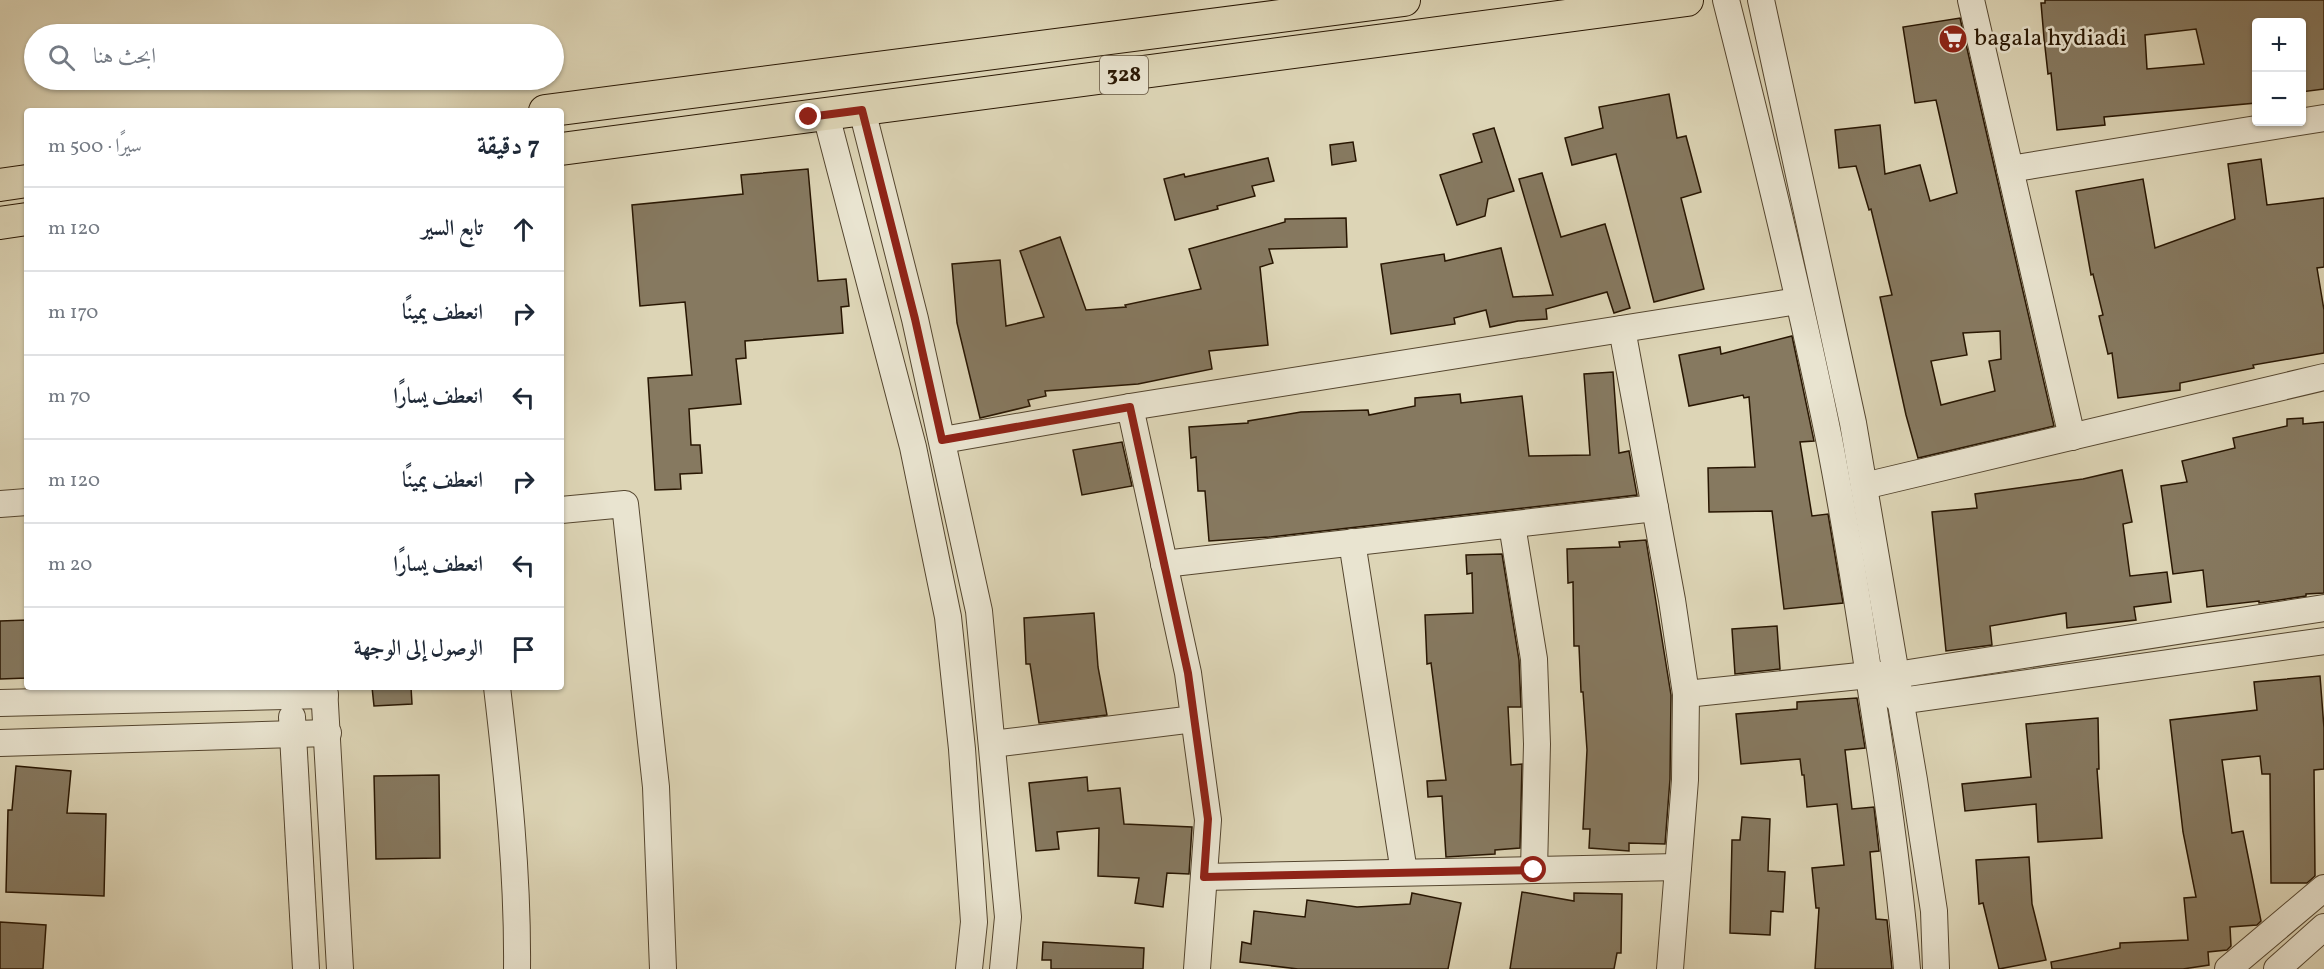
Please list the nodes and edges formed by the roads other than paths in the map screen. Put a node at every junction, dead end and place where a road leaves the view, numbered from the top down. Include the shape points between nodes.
1 (1404, 0) edge
2 (1688, 0) edge
3 (1726, 0) edge
4 (1761, 0) edge
5 (1971, 0) edge
6 (564, 109) edge
7 (862, 110) junction
8 (826, 115) junction
9 (2324, 118) edge
10 (564, 149) edge
11 (2010, 169) junction
12 (24, 181) edge
13 (0, 185) edge
14 (24, 219) edge
15 (0, 223) edge
16 (1798, 301) junction
17 (1622, 329) junction
18 (2324, 377) edge
19 (1130, 407) junction
20 (2072, 437) junction
21 (942, 440) junction
22 (1864, 486) junction
23 (24, 502) edge
24 (0, 504) edge
25 (1655, 508) junction
26 (564, 510) edge
27 (1512, 525) junction
28 (1352, 542) junction
29 (1164, 564) junction
30 (2324, 608) edge
31 (2324, 640) edge
32 (1869, 675) junction
33 (1896, 675) junction
34 (497, 690) edge
35 (325, 691) edge
36 (290, 692) edge
37 (87, 694) edge
38 (1686, 694) junction
39 (1900, 701) junction
40 (0, 703) edge
41 (1194, 719) junction
42 (328, 733) junction
43 (294, 734) junction
44 (0, 742) edge
45 (992, 744) junction
46 (1678, 867) junction
47 (1534, 870) junction
48 (1404, 872) junction
49 (1204, 877) junction
50 (2324, 888) edge
51 (2324, 927) edge
52 (306, 969) edge
53 (340, 969) edge
54 (517, 969) edge
55 (663, 969) edge
56 (969, 969) edge
57 (1003, 969) edge
58 (1197, 969) edge
59 (1670, 969) edge
60 (1907, 969) edge
61 (1936, 969) edge
62 (2228, 969) edge
63 (2277, 969) edge

1 - 6 main road
2 - 7 main road, 328
3 - 16 street via 1773,182
4 - 22 street
5 - 11 street
7 - 8 main road, 328
7 - 21 street
8 - 10 main road, 328
8 - 56 street via 912,447 948,617 974,922
9 - 11 street
11 - 20 street
12 - 13 main road
14 - 15 main road
16 - 17 street
16 - 32 street via 1829,440
17 - 19 street
17 - 25 street
18 - 20 street
19 - 21 street
19 - 29 street
20 - 22 street
21 - 45 street via 979,611
22 - 33 street
23 - 24 street
25 - 27 street
25 - 38 street
26 - 55 street via 625,504 656,787
27 - 28 street
27 - 47 street via 1534,659
28 - 29 street
28 - 48 street
29 - 41 street
30 - 33 street
31 - 39 street
32 - 33 street
32 - 38 street
32 - 39 street
32 - 60 street
33 - 39 street
34 - 54 street via 510,803
35 - 36 street
35 - 42 street
36 - 37 street
36 - 43 street
37 - 40 street
38 - 46 street
39 - 61 street via 1934,911
41 - 45 street
41 - 49 street via 1208,819
42 - 43 street
42 - 53 street
43 - 44 street
43 - 52 street
45 - 57 street via 1008,917
46 - 47 street
46 - 59 street
47 - 48 street
48 - 49 street
49 - 58 street
50 - 62 street
51 - 63 street

